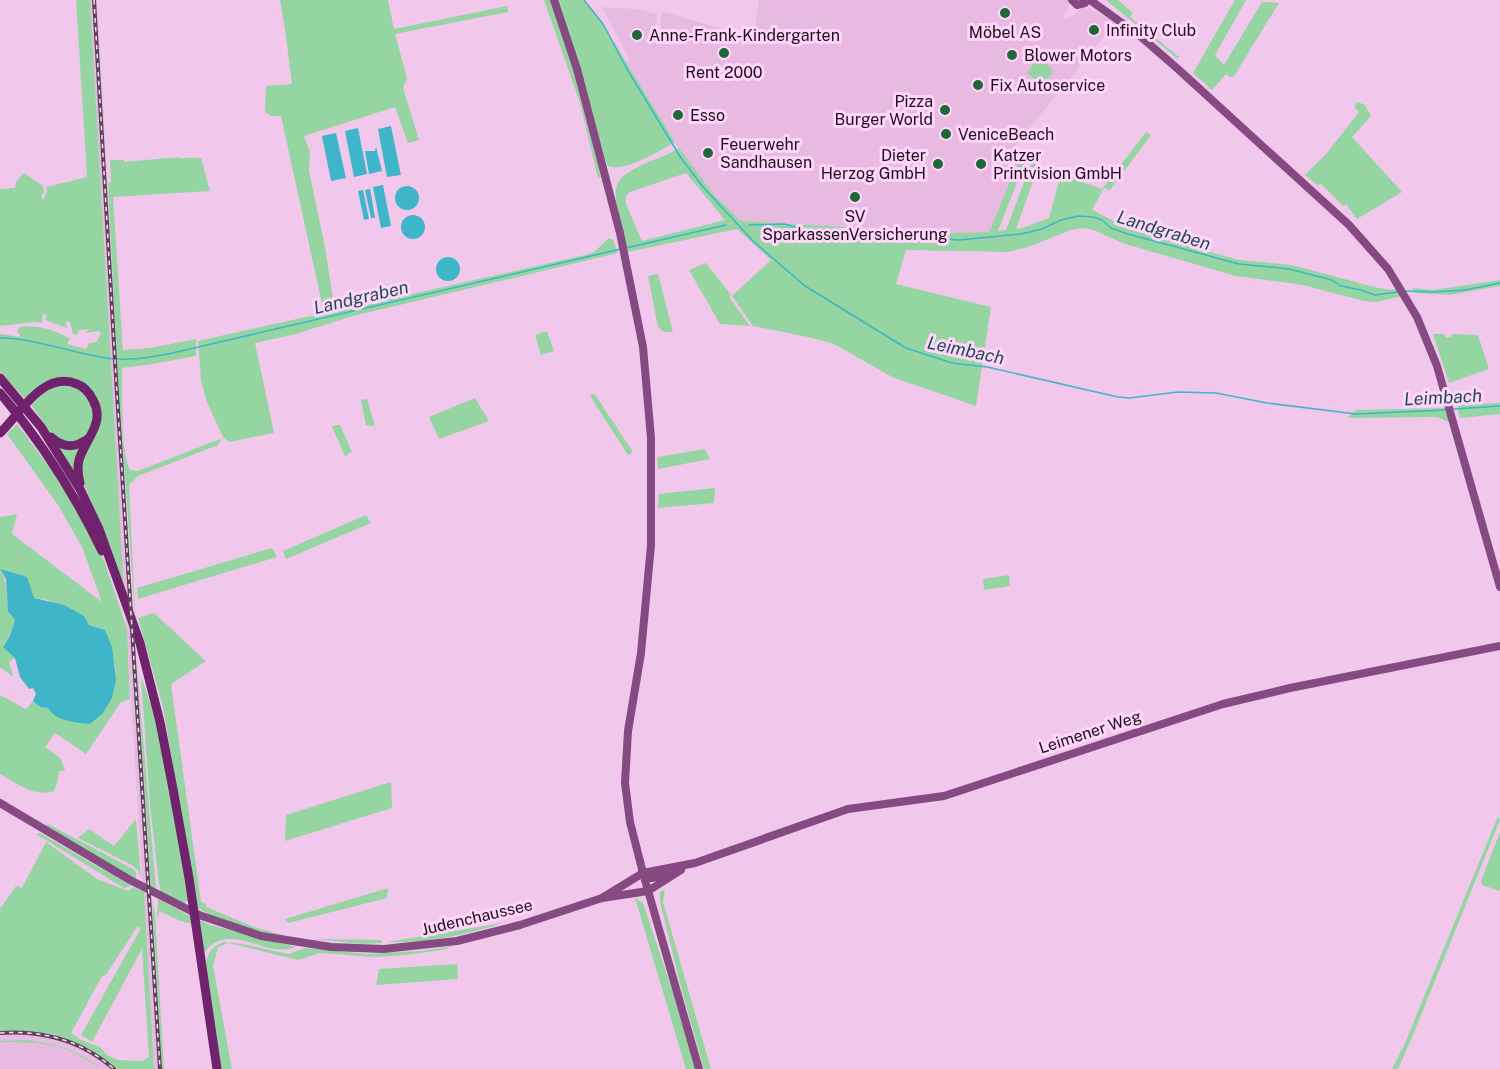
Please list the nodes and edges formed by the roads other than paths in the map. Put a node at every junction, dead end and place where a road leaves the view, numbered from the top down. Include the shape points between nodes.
1 (554, 0) edge
2 (1072, 0) edge
3 (1087, 1) edge
4 (0, 378) edge
5 (0, 393) edge
6 (0, 399) edge
7 (14, 404) junction
8 (28, 419) junction
9 (41, 428) junction
10 (0, 433) edge
11 (91, 436) junction
12 (80, 489) junction
13 (116, 578) junction
14 (1500, 587) edge
15 (1500, 646) edge
16 (0, 803) edge
17 (695, 863) junction
18 (643, 873) junction
19 (670, 876) junction
20 (621, 891) junction
21 (648, 891) junction
22 (652, 906) junction
23 (217, 1069) edge
24 (699, 1069) edge

1 - 18 main road via 623,243 643,347 652,471 649,583 625,759 630,822
2 - 3 main road via 1077,5
3 - 14 main road via 1123,24 1179,70 1349,225 1398,284 1424,332
4 - 7 main road
5 - 7 main road
6 - 7 main road
7 - 8 main road
8 - 9 main road
8 - 13 main road via 85,515
9 - 11 main road via 68,447
9 - 12 main road
10 - 11 main road via 41,389 64,381 83,388 96,404 97,424
11 - 12 main road via 78,461
12 - 13 main road
13 - 23 main road via 140,643 160,722 189,878
15 - 17 main road, Leimener Weg via 1223,704 944,796 848,809
16 - 20 main road, Judenchaussee via 183,907 261,936 302,944 384,949 457,941 520,925
17 - 18 main road, Leimener Weg
17 - 19 main road, Leimener Weg
18 - 19 main road via 651,878
18 - 20 main road, Judenchaussee
18 - 21 main road
19 - 21 main road, Leimener Weg
20 - 21 main road, Judenchaussee
20 - 22 main road
21 - 22 main road
22 - 24 main road

